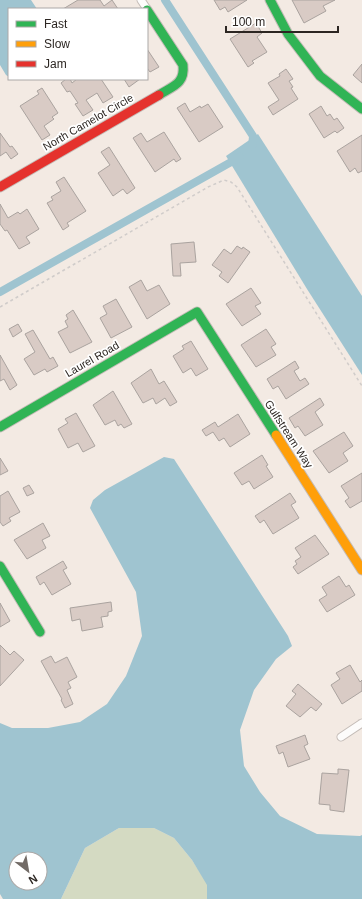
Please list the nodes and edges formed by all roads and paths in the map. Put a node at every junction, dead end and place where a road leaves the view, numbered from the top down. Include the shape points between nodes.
1 (270, 0) edge
2 (148, 11) edge
3 (362, 109) edge
4 (0, 187) edge
5 (0, 307) edge
6 (197, 312) joint
7 (362, 386) edge
8 (0, 427) edge
9 (0, 566) edge
10 (362, 570) edge
11 (40, 632) dead end
12 (362, 723) edge
13 (341, 737) dead end

1 - 3 street via 288,34 320,76
2 - 4 street, North Camelot Circle via 183,65 184,74 179,84
5 - 7 path via 224,180 237,187
6 - 8 street, Laurel Road
6 - 10 street, Gulfstream Way
9 - 11 street
12 - 13 street

